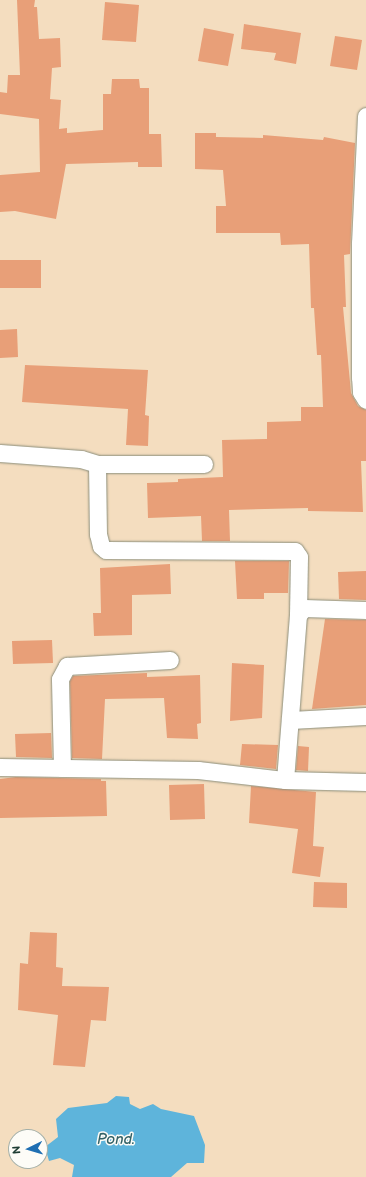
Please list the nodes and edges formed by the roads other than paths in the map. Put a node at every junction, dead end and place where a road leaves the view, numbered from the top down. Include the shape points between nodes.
1 (366, 116) edge
2 (366, 400) edge
3 (0, 453) edge
4 (97, 464) junction
5 (204, 464) dead end
6 (366, 610) edge
7 (298, 615) junction
8 (170, 660) dead end
9 (366, 716) edge
10 (290, 720) junction
11 (0, 767) edge
12 (62, 768) junction
13 (285, 780) junction
14 (366, 782) edge

1 - 2 street via 360,243 360,377 361,392
3 - 4 street via 80,459
4 - 5 street
4 - 7 street via 98,534 101,546 112,550 178,548 295,551 299,557
6 - 7 street via 304,608
7 - 10 street
8 - 12 street via 67,666 60,680
9 - 10 street
10 - 13 street
11 - 12 street
12 - 13 street via 198,770
13 - 14 street

